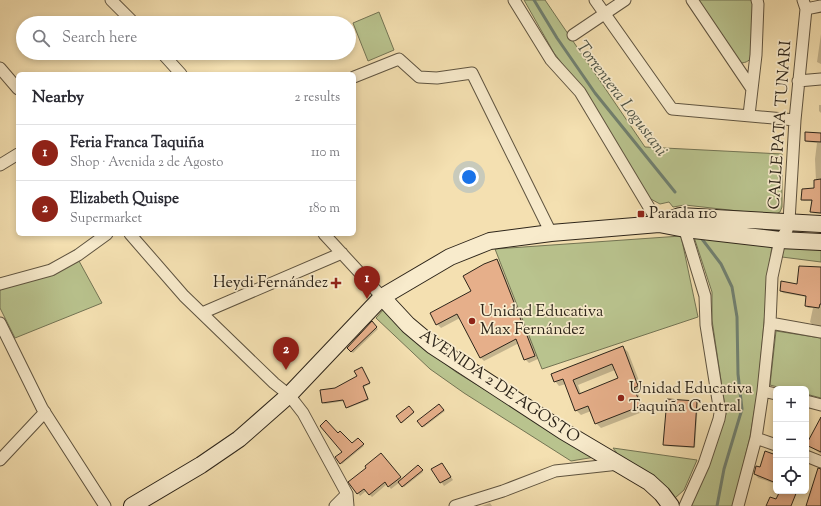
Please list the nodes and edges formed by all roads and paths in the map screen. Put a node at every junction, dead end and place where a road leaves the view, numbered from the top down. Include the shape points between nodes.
1 (111, 0) edge
2 (514, 0) edge
3 (595, 0) edge
4 (625, 0) edge
5 (692, 0) edge
6 (757, 0) edge
7 (805, 5) edge
8 (821, 6) edge
9 (604, 14) junction
10 (127, 16) edge
11 (573, 35) dead end
12 (168, 60) edge
13 (0, 68) edge
14 (179, 72) edge
15 (356, 77) edge
16 (821, 79) edge
17 (798, 81) junction
18 (16, 87) edge
19 (752, 89) junction
20 (749, 115) junction
21 (795, 120) junction
22 (16, 155) edge
23 (0, 165) edge
24 (789, 221) junction
25 (683, 222) junction
26 (659, 224) junction
27 (821, 224) edge
28 (551, 233) junction
29 (104, 236) edge
30 (132, 236) edge
31 (326, 236) edge
32 (780, 240) junction
33 (821, 242) edge
34 (342, 253) junction
35 (0, 284) edge
36 (382, 297) junction
37 (202, 313) junction
38 (770, 323) junction
39 (0, 324) edge
40 (821, 332) edge
41 (763, 391) junction
42 (773, 393) edge
43 (289, 395) junction
44 (809, 402) edge
45 (821, 405) edge
46 (45, 412) junction
47 (756, 438) junction
48 (773, 444) edge
49 (809, 457) edge
50 (0, 460) edge
51 (821, 462) edge
52 (619, 464) junction
53 (350, 502) edge
54 (105, 506) edge
55 (132, 506) edge
56 (335, 506) edge
57 (455, 506) edge
58 (671, 506) edge
59 (685, 506) edge
60 (738, 506) edge

1 - 10 street
2 - 26 street via 551,60 580,92
3 - 9 street
4 - 9 street
5 - 19 street
6 - 19 street via 756,55
7 - 8 street
7 - 17 street, CALLE PATA TUNARI
9 - 11 street
9 - 20 street via 672,109
12 - 14 street
13 - 18 street
15 - 28 street via 399,59 419,77 437,78 472,73
16 - 17 street
17 - 21 street, CALLE PATA TUNARI
19 - 20 street
20 - 21 street
21 - 24 street, CALLE PATA TUNARI
22 - 23 street
24 - 25 main road
24 - 27 main road
24 - 32 street, CALLE PATA TUNARI via 787,230
25 - 26 main road
25 - 32 main road
25 - 59 street via 705,296 706,325 720,413 704,464
26 - 28 main road
28 - 36 main road via 490,241 450,257
29 - 35 street via 78,255 50,270
30 - 37 street
31 - 34 street, AVENIDA 2 DE AGOSTO
32 - 33 main road
32 - 38 street, CALLE PATA TUNARI via 772,277
34 - 36 street, AVENIDA 2 DE AGOSTO
34 - 37 street
36 - 43 main road
36 - 52 main road, AVENIDA 2 DE AGOSTO via 408,325 433,346 563,431
37 - 43 street
38 - 40 street
38 - 41 street, CALLE PATA TUNARI
39 - 46 street
41 - 42 street
41 - 47 street, CALLE PATA TUNARI
43 - 53 street via 303,413
43 - 55 main road via 239,440
44 - 45 street
46 - 50 street
46 - 54 street
47 - 48 street
47 - 60 street, CALLE PATA TUNARI
49 - 51 street
52 - 57 street via 555,471 503,492
52 - 58 main road, AVENIDA 2 DE AGOSTO via 649,482
53 - 56 street

